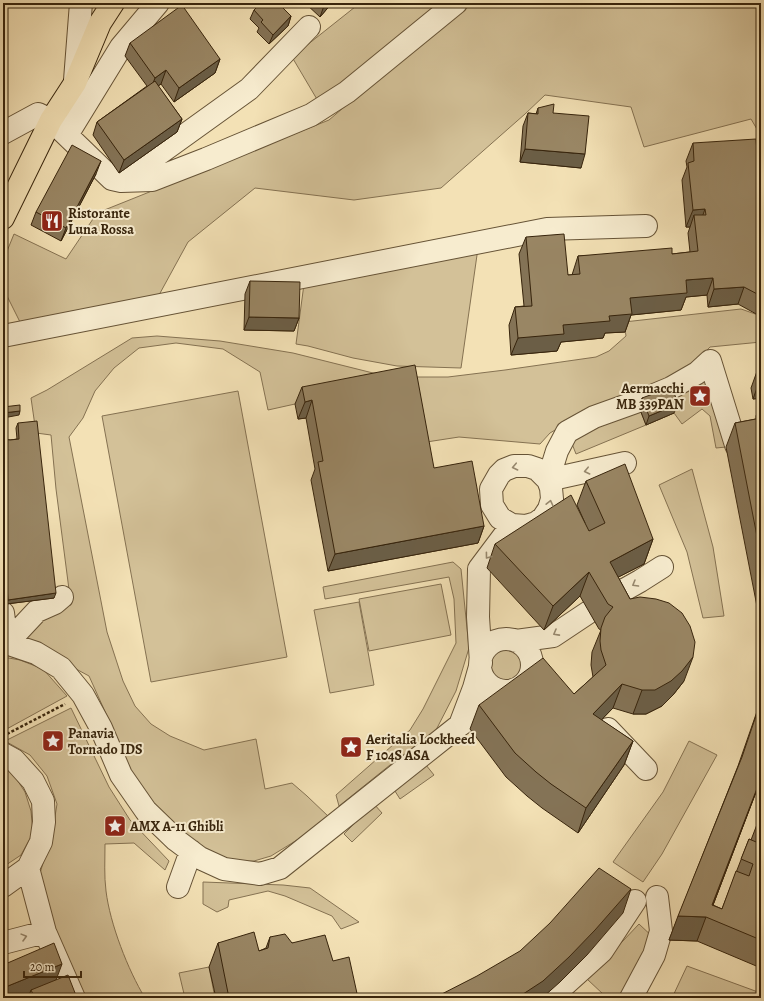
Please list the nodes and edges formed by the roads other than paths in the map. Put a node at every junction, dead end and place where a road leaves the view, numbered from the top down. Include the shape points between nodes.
1 (81, 3) edge
2 (113, 3) edge
3 (158, 3) edge
4 (456, 3) edge
5 (309, 27) dead end
6 (74, 83) junction
7 (51, 120) junction
8 (4, 134) edge
9 (67, 135) junction
10 (120, 181) junction
11 (3, 218) edge
12 (646, 226) dead end
13 (3, 336) edge
14 (736, 445) edge
15 (625, 463) edge
16 (548, 480) junction
17 (512, 525) junction
18 (662, 567) dead end
19 (62, 597) dead end
20 (608, 599) edge
21 (589, 612) dead end
22 (3, 613) edge
23 (516, 641) junction
24 (5, 643) edge
25 (481, 663) junction
26 (508, 690) junction
27 (600, 721) edge
28 (460, 725) junction
29 (3, 754) edge
30 (646, 769) dead end
31 (191, 851) junction
32 (28, 868) junction
33 (3, 886) edge
34 (178, 887) dead end
35 (657, 897) dead end
36 (635, 901) dead end
37 (45, 932) junction
38 (3, 943) edge
39 (74, 998) edge
40 (550, 998) edge
41 (631, 998) edge

1 - 6 street
2 - 6 main road via 100,23
3 - 9 street via 121,46
4 - 10 street via 347,92 311,115 152,180
5 - 10 street via 249,89
6 - 7 main road
7 - 8 street via 38,114
7 - 9 street
7 - 11 main road
9 - 10 street via 112,179
12 - 13 street via 547,229
14 - 16 street via 710,361 697,373 671,388 594,417 566,432
15 -> 16 street
17 -> 16 street via 526,526 543,518 552,499
16 -> 17 street via 528,466 514,466 499,475 491,489 492,505 500,518
17 -> 25 street via 479,569 478,617
18 -> 20 street
19 - 24 street via 37,611
21 -> 23 street via 553,636
22 - 24 street
23 - 25 street via 497,640 486,649
23 - 26 street via 528,650 540,675 529,678 517,688
24 - 31 street via 36,653 61,668 83,695 101,728 121,775 146,811
25 - 26 street via 485,679 494,687
25 - 28 street
26 - 28 street
27 - 30 street
28 - 31 street via 280,868 260,874 224,869
29 - 32 street via 14,760 33,781 43,801 44,822 41,842
31 - 34 street
32 - 33 street
32 - 37 street
35 - 41 street via 661,931 654,955
36 - 40 street via 602,951
38 -> 37 street
37 - 39 street

